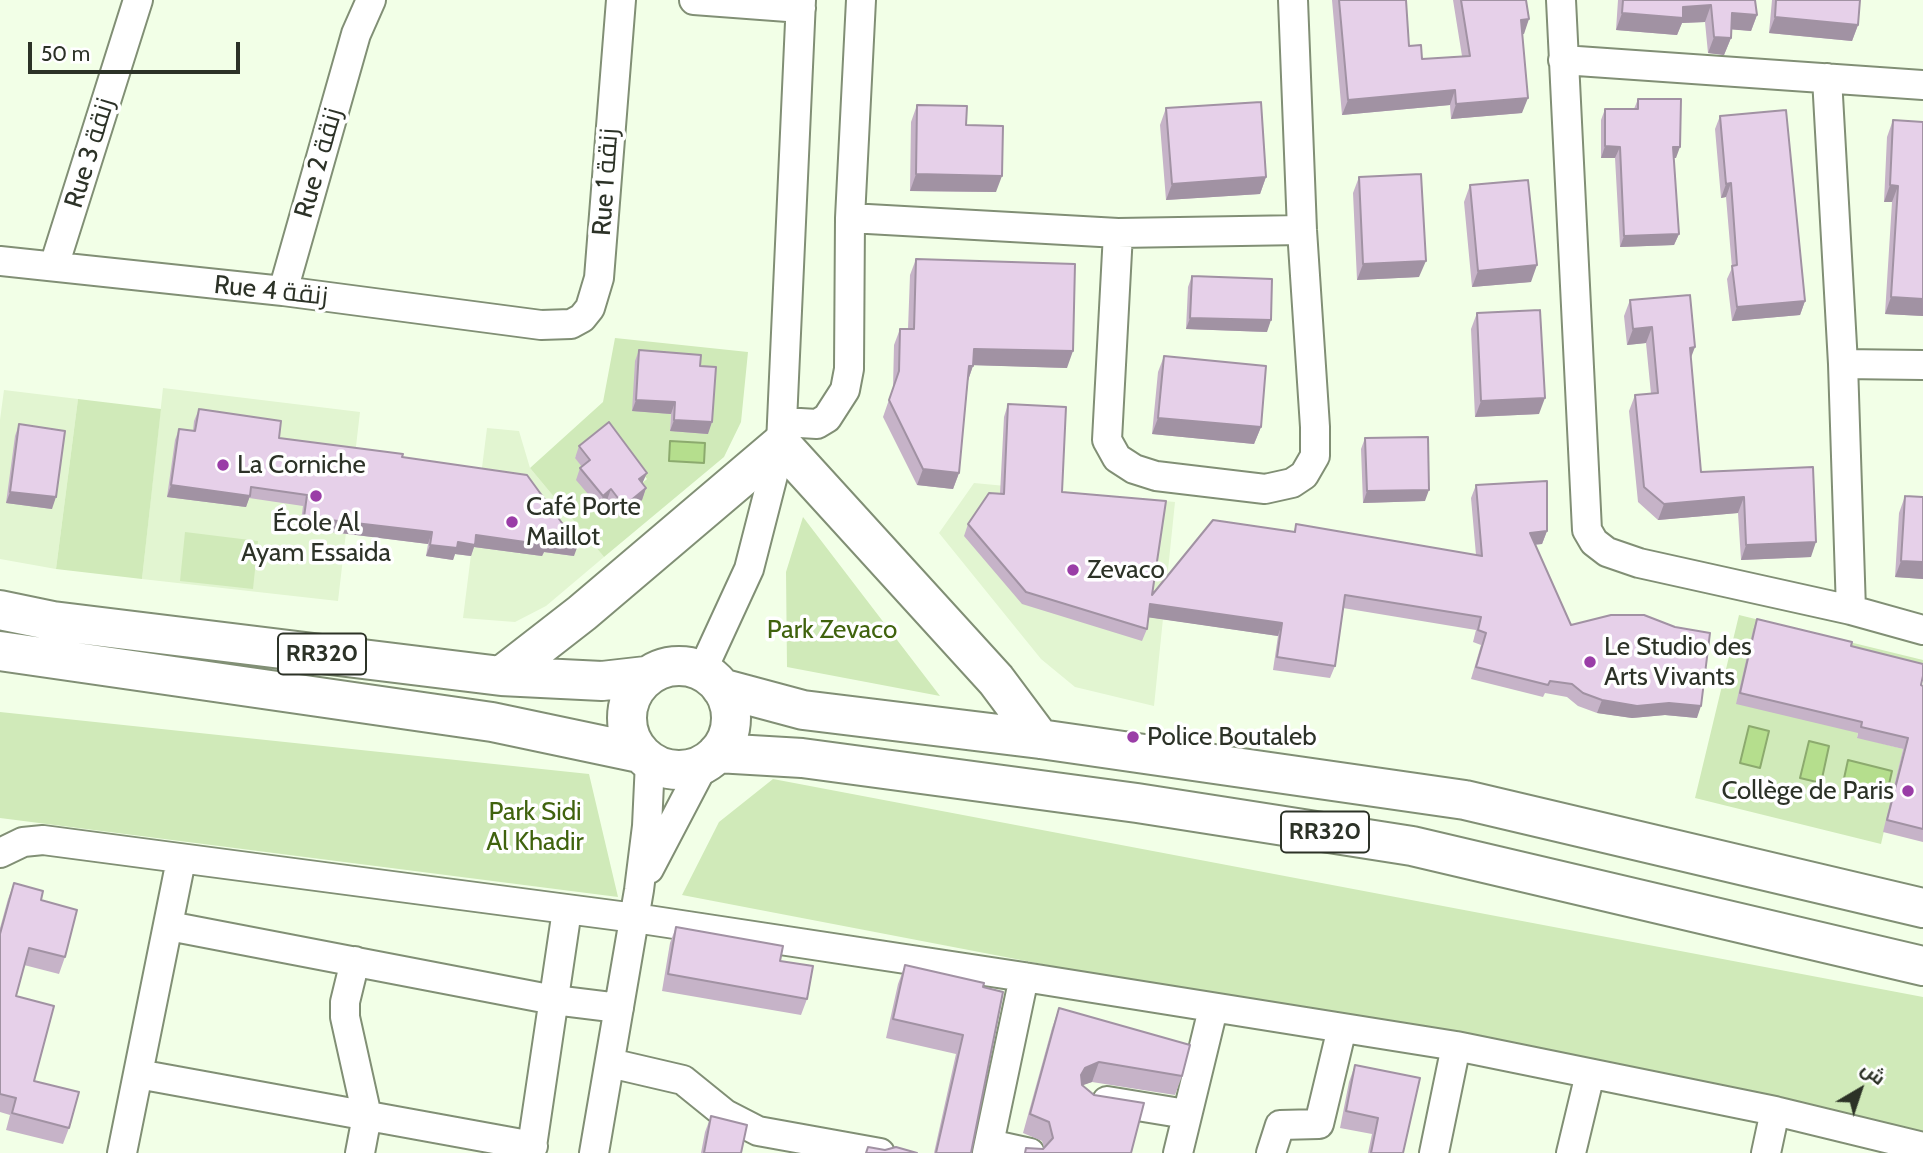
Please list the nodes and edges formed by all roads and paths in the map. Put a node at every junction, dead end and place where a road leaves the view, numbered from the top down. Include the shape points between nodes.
1 (138, 0) edge
2 (371, 0) edge
3 (621, 0) edge
4 (694, 0) edge
5 (861, 0) edge
6 (1293, 0) edge
7 (1561, 0) edge
8 (801, 4) edge
9 (1563, 60) junction
10 (1827, 78) junction
11 (1923, 85) edge
12 (850, 218) junction
13 (1302, 230) junction
14 (1118, 233) junction
15 (0, 261) edge
16 (54, 266) junction
17 (283, 291) junction
18 (541, 325) joint
19 (1843, 363) junction
20 (1923, 365) edge
21 (782, 433) junction
22 (0, 610) edge
23 (1851, 610) junction
24 (1923, 629) edge
25 (0, 651) edge
26 (502, 676) junction
27 (646, 676) junction
28 (712, 679) junction
29 (1040, 739) junction
30 (644, 757) junction
31 (711, 759) junction
32 (0, 853) edge
33 (181, 860) junction
34 (639, 890) junction
35 (1923, 908) edge
36 (567, 910) junction
37 (635, 918) junction
38 (169, 926) junction
39 (355, 961) junction
40 (1923, 966) edge
41 (1024, 977) junction
42 (554, 1000) junction
43 (619, 1008) junction
44 (1213, 1009) junction
45 (1342, 1028) junction
46 (1456, 1046) junction
47 (610, 1063) junction
48 (1590, 1073) junction
49 (138, 1074) junction
50 (1090, 1098) edge
51 (1775, 1111) junction
52 (1186, 1114) junction
53 (367, 1115) junction
54 (756, 1142) edge
55 (460, 1143) edge
56 (1910, 1147) edge
57 (988, 1148) edge
58 (532, 1150) edge
59 (122, 1153) edge
60 (360, 1153) edge
61 (594, 1153) edge
62 (880, 1153) edge
63 (1030, 1153) edge
64 (1178, 1153) edge
65 (1271, 1153) edge
66 (1434, 1153) edge
67 (1571, 1153) edge
68 (1766, 1153) edge

1 - 16 street, Rue 3 زنقة
2 - 17 street, Rue 2 زنقة via 356,34
3 - 18 street, Rue 1 زنقة via 599,278 582,318 571,324
4 - 8 street
5 - 12 street
6 - 13 street
7 - 9 street
8 - 21 street
9 - 10 street
9 - 23 street via 1587,530 1607,552 1639,563
10 - 11 street
10 - 19 street
12 - 14 street
12 - 21 street via 845,390 832,413 817,424
13 - 14 street
13 - 14 street via 1315,456 1304,475 1292,483 1265,489 1156,476 1117,458 1107,440
15 - 16 street, Rue 4 زنقة
16 - 17 street, Rue 4 زنقة
17 - 18 street, Rue 4 زنقة
19 - 20 street
19 - 23 street
21 - 26 main road via 582,613
21 - 28 street via 749,569
21 - 29 main road via 996,680
22 - 26 main road, RR320 via 53,621
23 - 24 street
25 - 30 main road, RR320 via 504,724
26 - 27 main road, RR320 via 602,681
27 - 28 main road, RR320 via 674,665
27 - 30 main road via 627,704 626,721 629,738
28 - 29 main road, RR320 via 803,710
28 - 31 main road via 730,706 731,727
29 - 35 main road, RR320 via 1465,800
30 - 31 main road, RR320 via 677,771
30 - 34 street via 647,826
31 - 34 street
31 - 40 main road, RR320 via 802,758 1412,846
32 - 33 street via 23,842 43,840
33 - 36 street
33 - 38 street
34 - 37 street
36 - 37 street
36 - 42 street
37 - 41 street
37 - 43 street
38 - 39 street
38 - 49 street
39 - 42 street
39 - 53 street via 345,1017
41 - 44 street
41 - 57 street
42 - 43 street
42 - 58 street
43 - 47 street
44 - 45 street
44 - 52 street
45 - 46 street
45 - 65 street via 1319,1124 1280,1125
46 - 48 street
46 - 66 street
47 - 54 street via 683,1080
47 - 61 street
48 - 51 street
48 - 67 street
49 - 53 street
49 - 59 street
50 - 52 street
51 - 56 street
51 - 68 street
52 - 64 street
53 - 55 street
53 - 60 street
54 - 62 street
55 - 58 street
57 - 63 street

